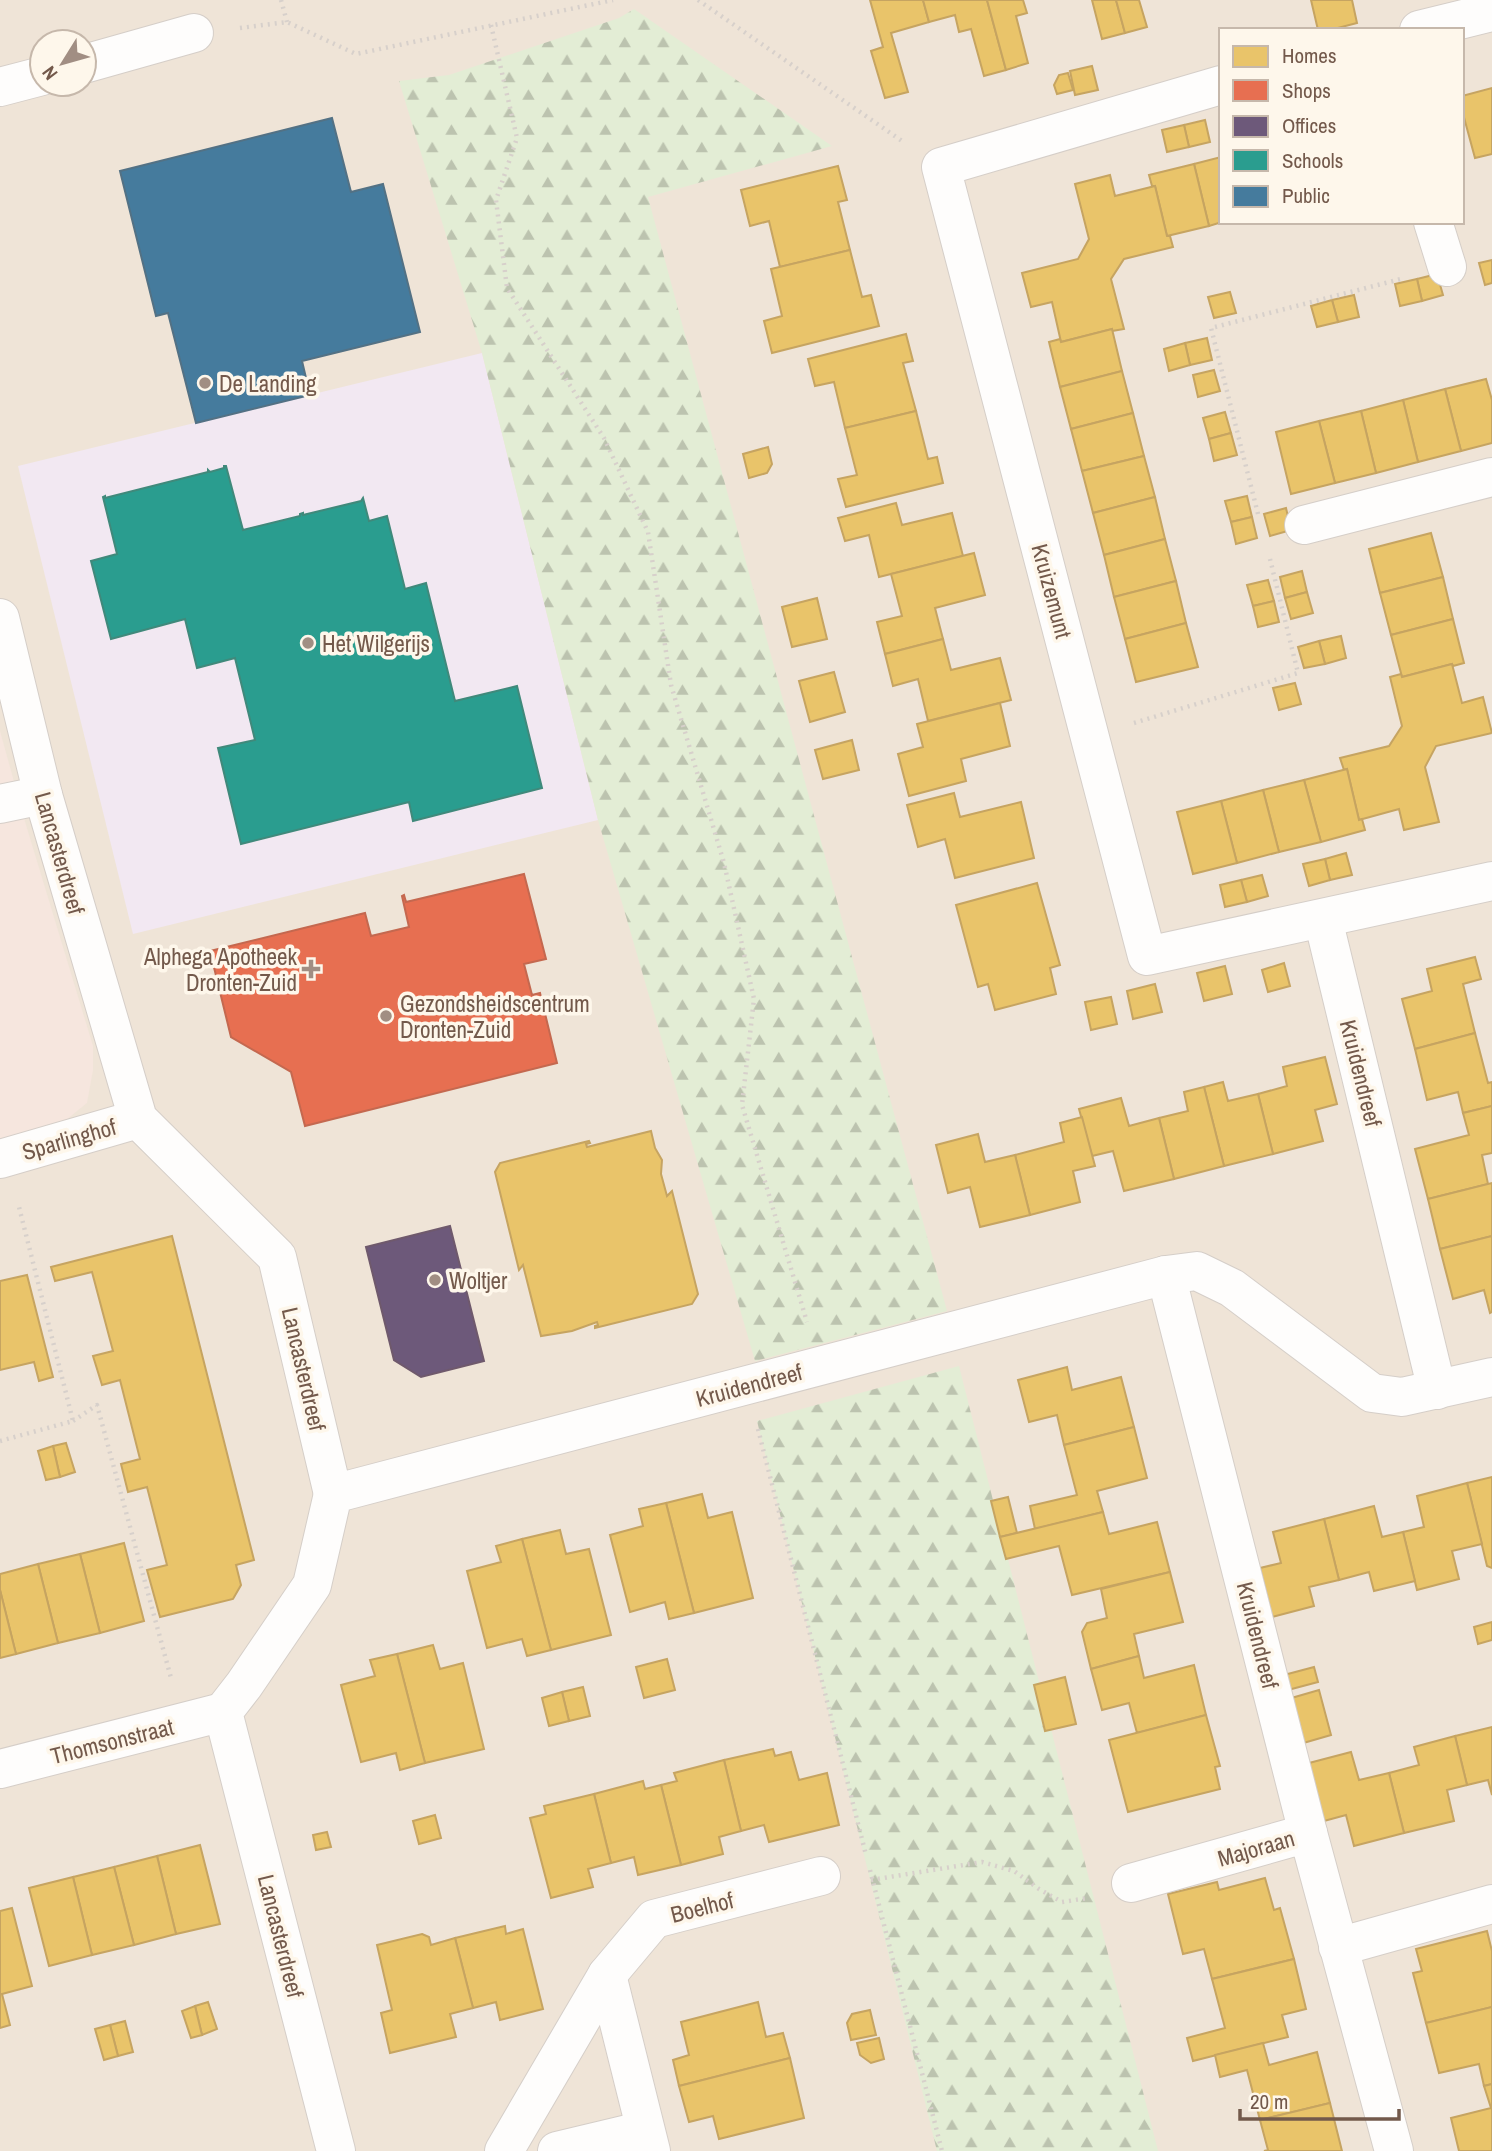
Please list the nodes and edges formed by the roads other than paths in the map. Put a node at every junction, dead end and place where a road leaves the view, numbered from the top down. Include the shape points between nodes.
1 (1492, 12) edge
2 (1427, 28) edge
3 (194, 33) road end
4 (98, 60) edge
5 (28, 80) edge
6 (1219, 86) edge
7 (0, 87) edge
8 (1434, 224) edge
9 (1447, 267) road end
10 (1492, 477) edge
11 (1304, 525) dead end
12 (0, 618) edge
13 (43, 795) junction
14 (0, 804) edge
15 (1492, 881) edge
16 (1323, 919) junction
17 (138, 1119) junction
18 (3, 1158) edge
19 (1166, 1275) junction
20 (1492, 1377) edge
21 (1437, 1390) junction
22 (333, 1494) junction
23 (223, 1712) junction
24 (0, 1769) edge
25 (1308, 1833) junction
26 (821, 1876) road end
27 (1130, 1883) road end
28 (1492, 1904) edge
29 (1338, 1947) junction
30 (607, 1975) junction
31 (648, 2140) edge
32 (336, 2151) edge
33 (505, 2151) edge
34 (557, 2151) edge
35 (1394, 2151) edge

1 - 2 street
3 - 4 street
5 - 7 street
6 - 16 street, Kruizemunt via 941,167 1147,956
8 - 9 street
10 - 11 street
12 - 13 street, Lancasterdreef
13 - 14 street
13 - 17 street, Lancasterdreef
15 - 16 street, Kruizemunt
16 - 21 street, Kruidendreef
17 - 18 street, Sparlinghof
17 - 22 street, Lancasterdreef via 278,1257
19 - 21 street, Kruidendreef via 1197,1271 1232,1288 1372,1393 1402,1397
19 - 22 street, Kruidendreef
19 - 25 street, Kruidendreef
20 - 21 street, Kruidendreef
22 - 23 street, Lancasterdreef via 312,1585
23 - 24 street, Thomsonstraat
23 - 32 street, Lancasterdreef
25 - 27 street, Majoraan
25 - 29 street, Majoraan
26 - 30 street, Boelhof via 654,1919
28 - 29 street
29 - 35 street, Majoraan
30 - 31 street
30 - 33 street, Boelhof
31 - 34 street

